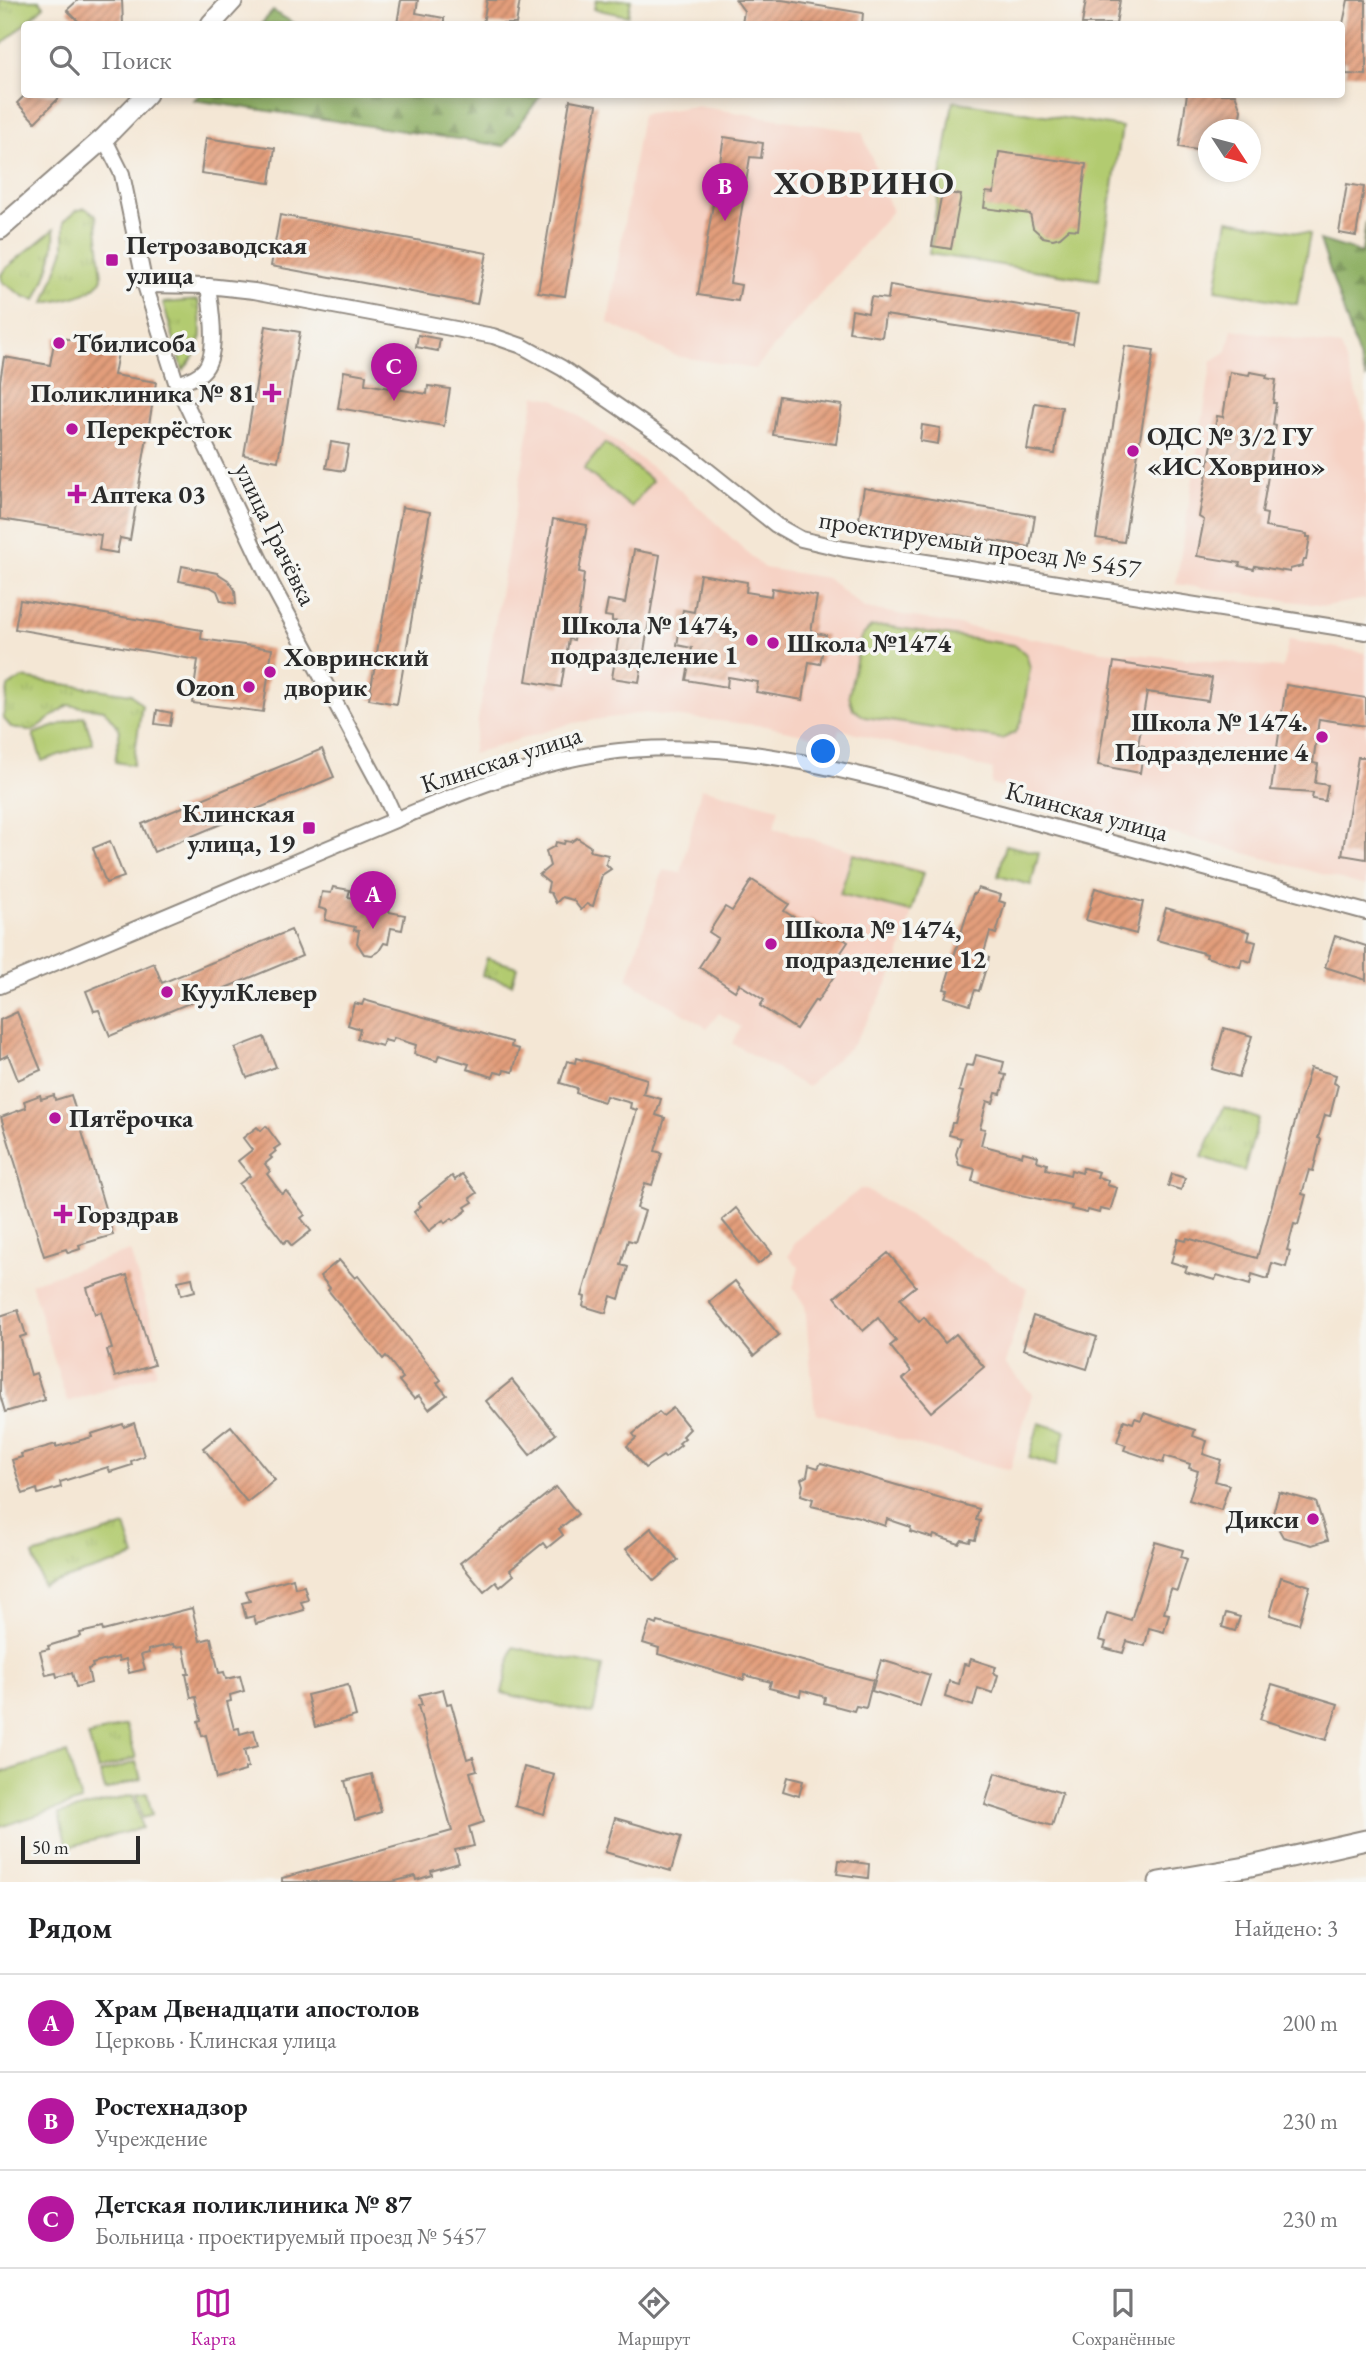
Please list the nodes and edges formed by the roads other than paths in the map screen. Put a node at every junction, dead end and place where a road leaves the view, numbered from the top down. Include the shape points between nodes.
1 (233, 0) edge
2 (214, 21) edge
3 (143, 98) edge
4 (104, 138) junction
5 (0, 229) edge
6 (145, 285) junction
7 (208, 286) junction
8 (177, 385) junction
9 (1366, 632) edge
10 (396, 820) junction
11 (1366, 912) edge
12 (0, 986) edge
13 (1366, 1840) edge
14 (1158, 1882) edge

1 - 2 main road
3 - 4 main road
4 - 5 main road
4 - 6 street, улица Грачёвка via 122,174
6 - 7 street, проектируемый проезд № 5457
6 - 8 street, улица Грачёвка
7 - 8 street via 212,316 209,364
7 - 9 street, проектируемый проезд № 5457 via 493,335 522,346 588,386 801,539
8 - 10 street, улица Грачёвка via 272,585
10 - 11 street, Клинская улица via 543,766 602,753 708,748 850,773
10 - 12 street, Клинская улица
13 - 14 main road

